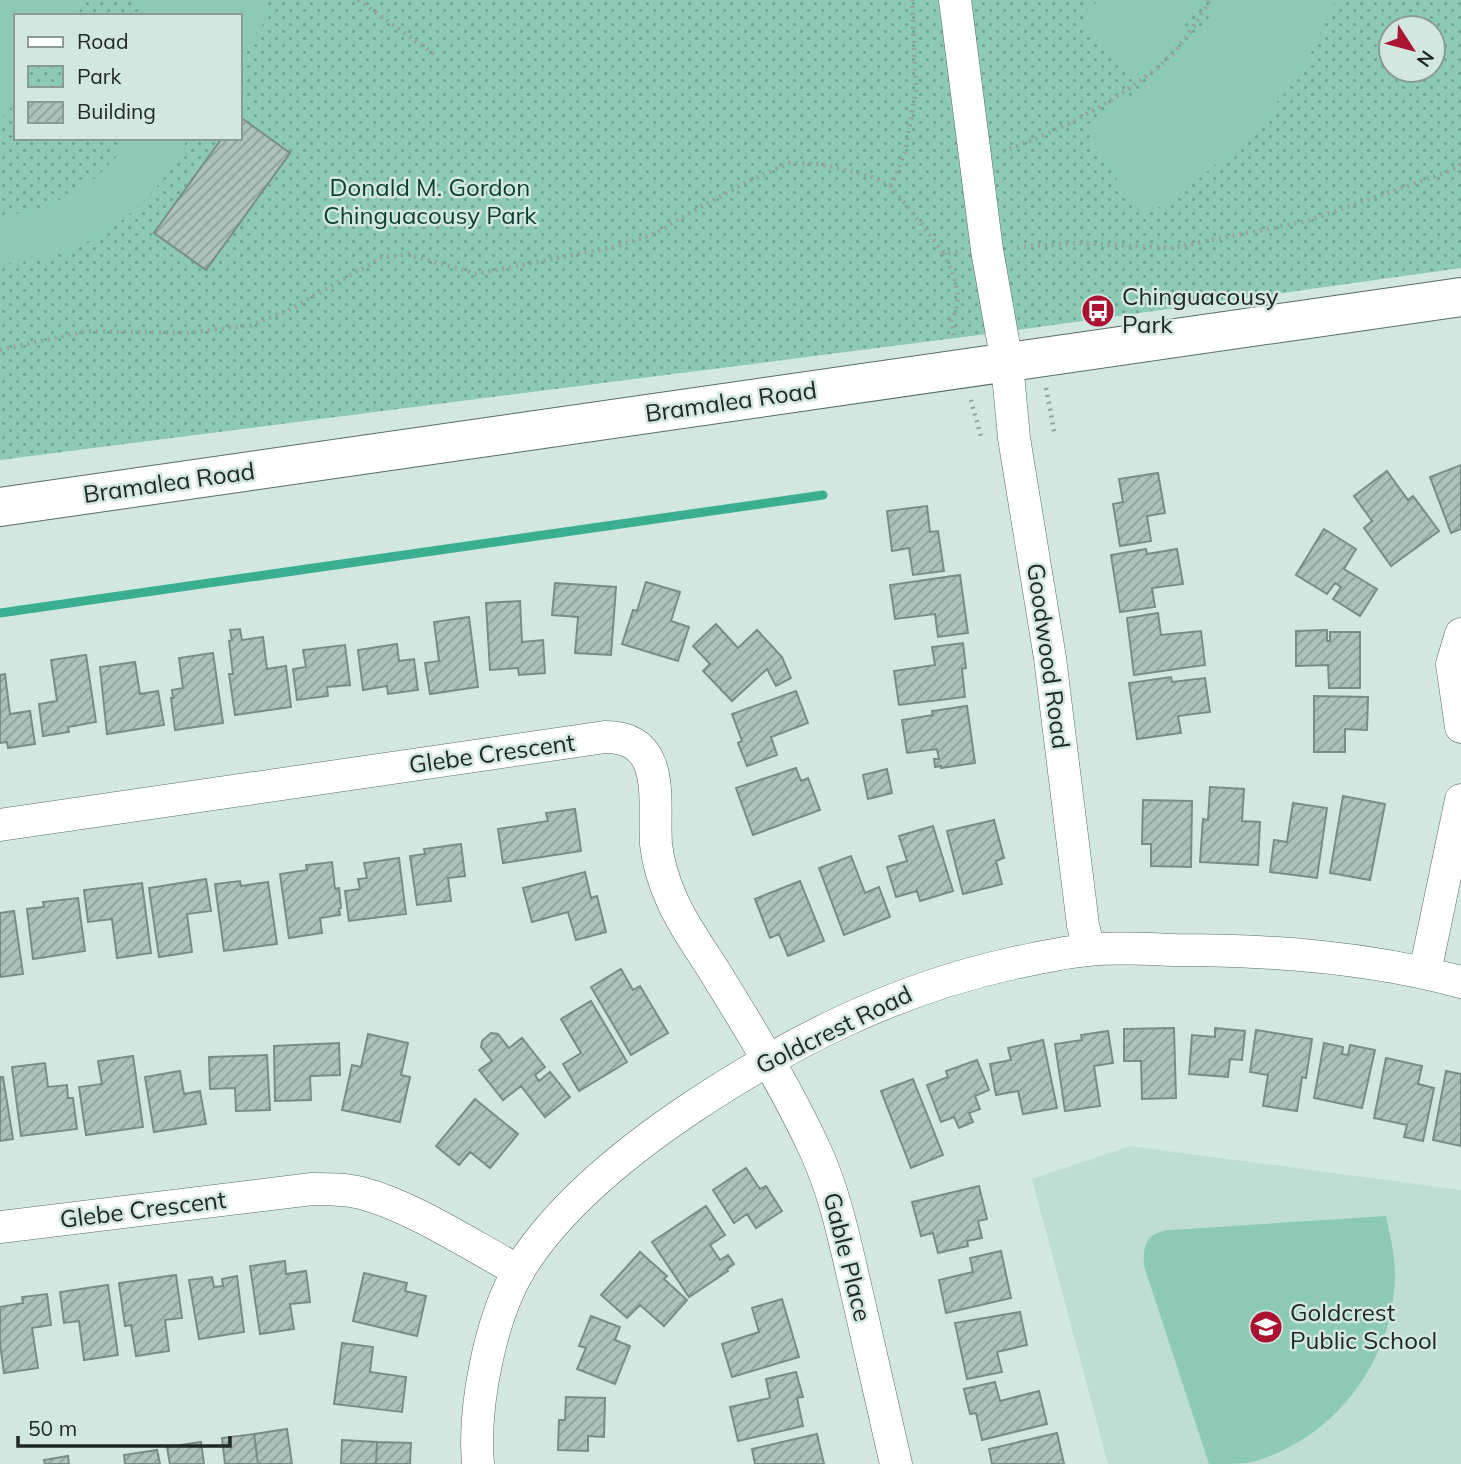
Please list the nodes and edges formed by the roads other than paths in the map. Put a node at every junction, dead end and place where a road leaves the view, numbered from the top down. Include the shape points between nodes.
1 (955, 0) edge
2 (1461, 297) edge
3 (1007, 363) junction
4 (0, 507) edge
5 (1461, 634) edge
6 (1461, 727) edge
7 (1461, 800) edge
8 (0, 825) edge
9 (1089, 950) junction
10 (1425, 972) junction
11 (1461, 982) edge
12 (769, 1060) junction
13 (0, 1227) edge
14 (519, 1271) junction
15 (478, 1464) edge
16 (896, 1464) edge

1 - 3 street, Goodwood Road via 987,250
2 - 3 main road, Bramalea Road
3 - 4 main road, Bramalea Road
3 - 9 street, Goodwood Road
5 - 6 street via 1452,664
7 - 10 street
8 - 12 street, Glebe Crescent via 622,738 642,749 651,764 657,847 674,905
9 - 10 street, Goldcrest Road via 1241,950 1344,958
9 - 12 street, Goldcrest Road via 984,970 923,988 803,1040
10 - 11 street, Goldcrest Road
12 - 14 street, Goldcrest Road via 676,1118 604,1174 571,1206
12 - 16 street, Gable Place via 836,1202
13 - 14 street, Glebe Crescent via 338,1189 401,1208
14 - 15 street, Goldcrest Road via 488,1355 477,1430

